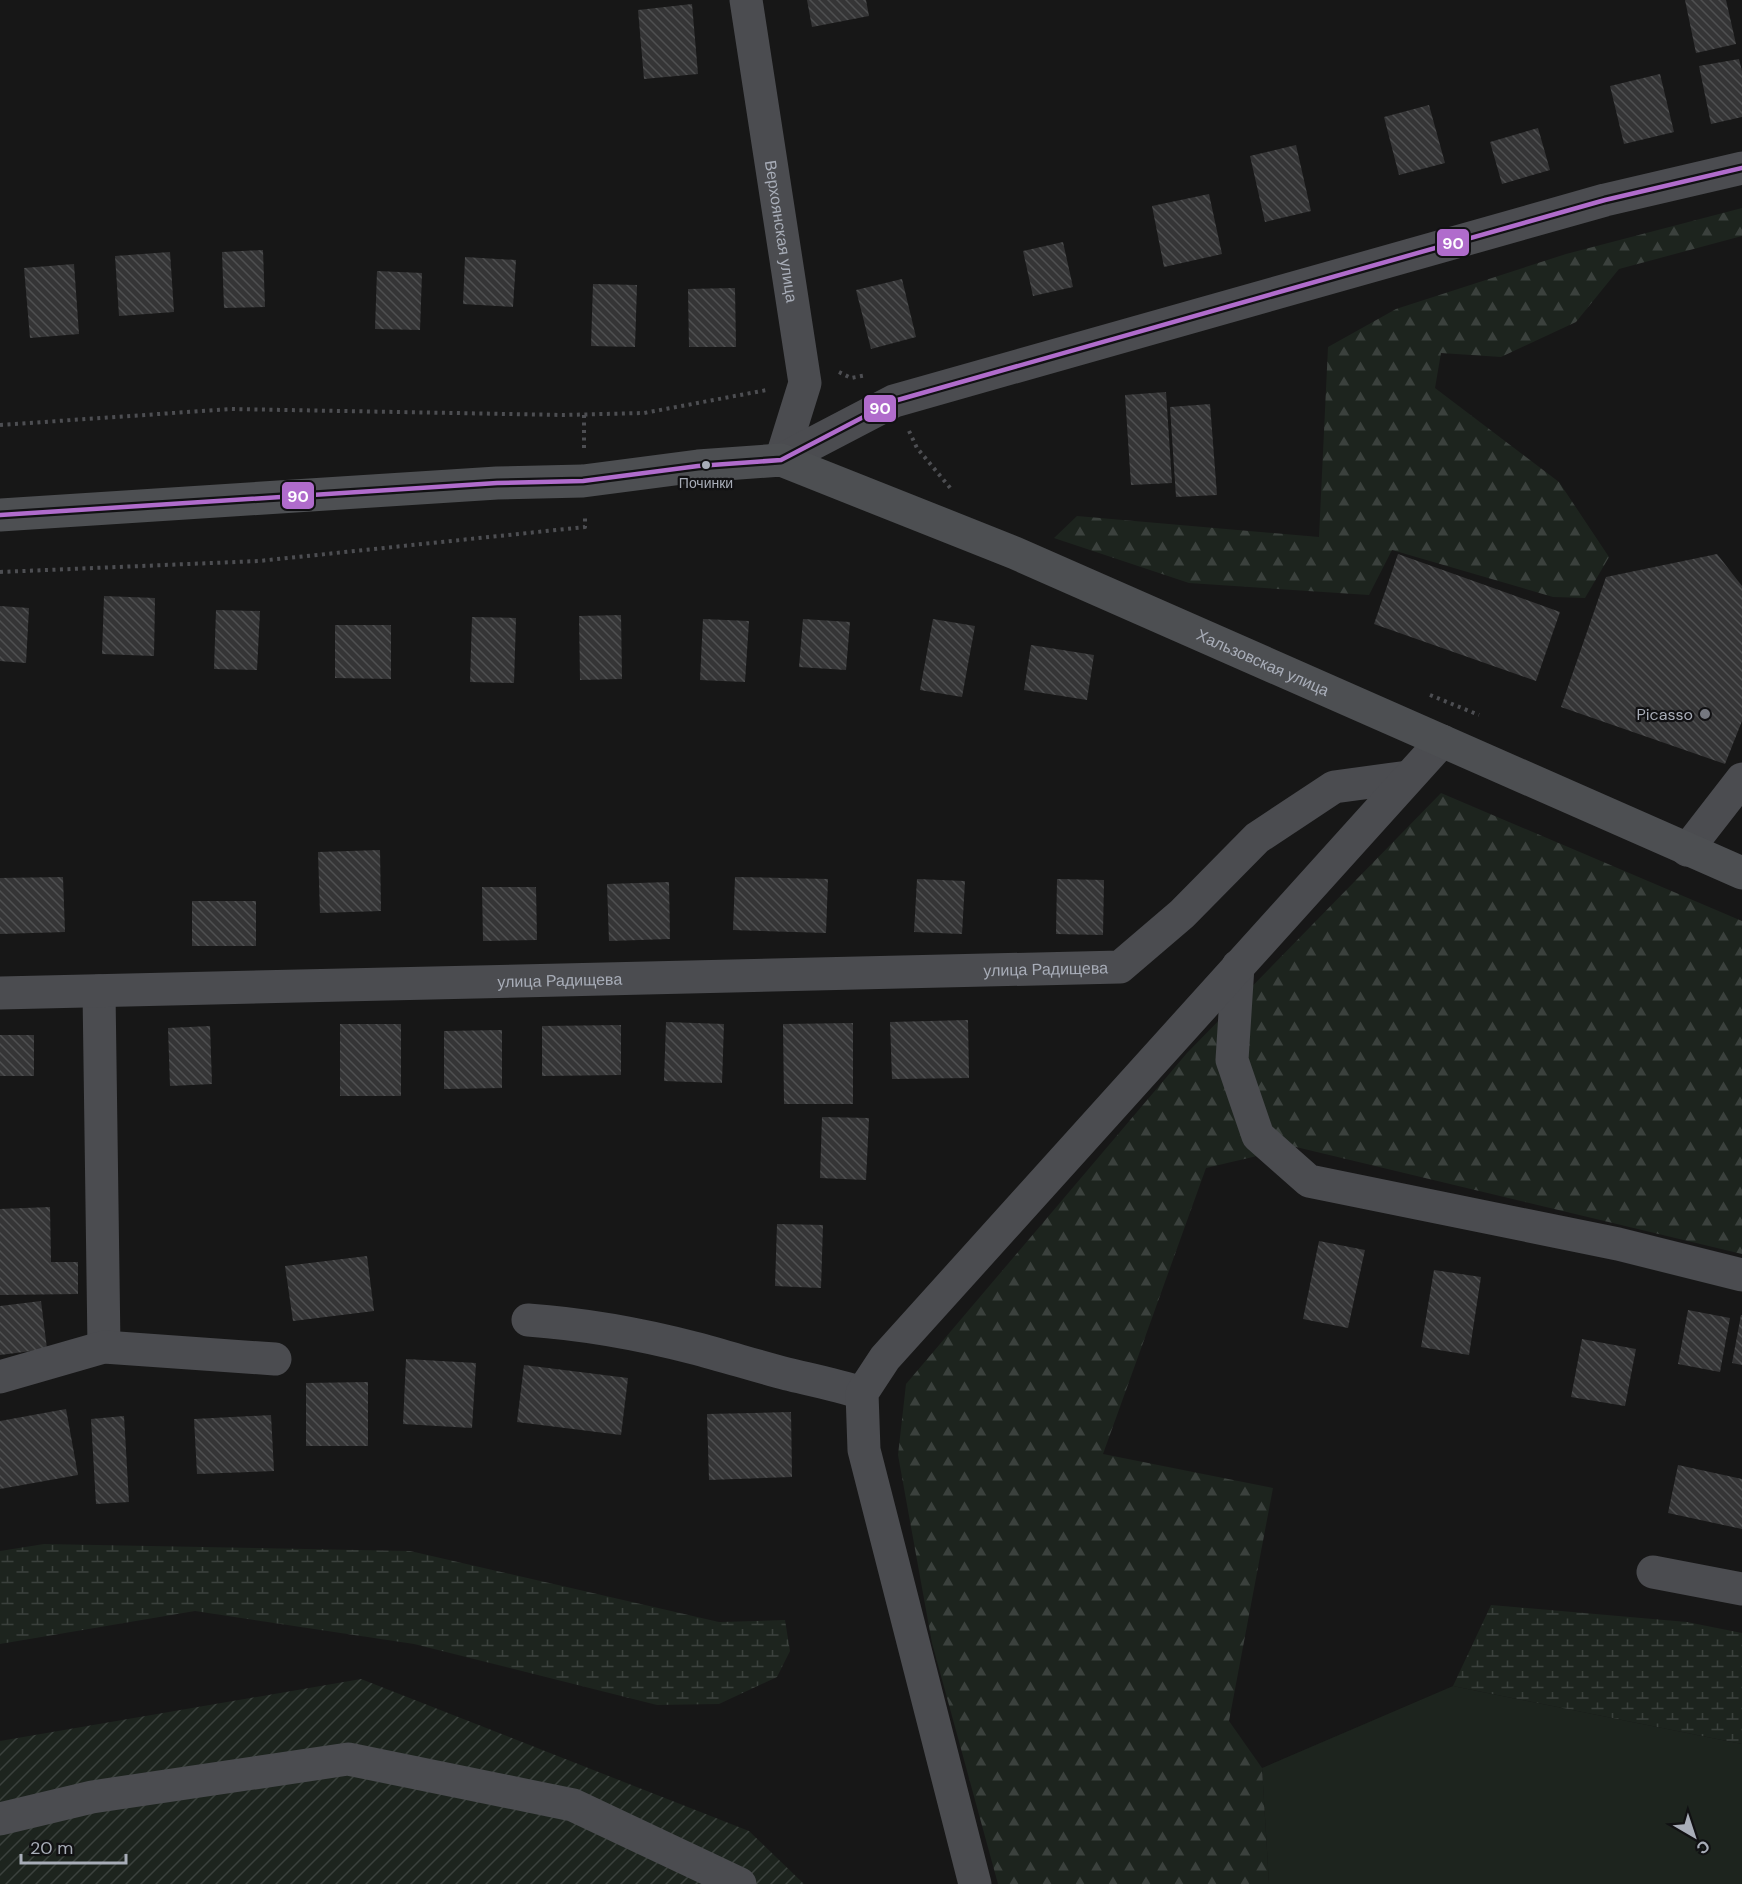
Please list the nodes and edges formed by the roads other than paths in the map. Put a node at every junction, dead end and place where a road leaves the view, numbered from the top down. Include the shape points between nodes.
1 (746, 0) edge
2 (1742, 168) edge
3 (781, 460) junction
4 (0, 515) edge
5 (1442, 741) junction
6 (1408, 777) junction
7 (1742, 779) edge
8 (1687, 850) junction
9 (1742, 873) edge
10 (1238, 966) junction
11 (99, 991) junction
12 (0, 993) edge
13 (1742, 1275) edge
14 (528, 1320) dead end
15 (104, 1347) junction
16 (275, 1359) dead end
17 (0, 1377) edge
18 (862, 1393) junction
19 (1653, 1572) dead end
20 (1742, 1588) edge
21 (0, 1819) edge
22 (740, 1884) edge
23 (975, 1884) edge

1 - 3 street, Верхоянская улица via 819,376
2 - 3 street via 1605,200 894,401
3 - 4 main road via 583,481 497,483
3 - 5 main road, Хальзовская улица via 1015,553
5 - 6 street
5 - 8 main road, Хальзовская улица
6 - 10 street
6 - 11 street, улица Радищева via 1334,787 1257,838 1182,914 1119,968
7 - 8 street
8 - 9 main road, Хальзовская улица
10 - 13 street via 1232,1060 1258,1136 1309,1180 1618,1244
10 - 18 street via 885,1358
11 - 12 street, улица Радищева
11 - 15 street
14 - 18 street via 643,1336
15 - 16 street
15 - 17 street
18 - 23 street via 864,1450
19 - 20 street
21 - 22 street via 92,1797 348,1759 573,1806

